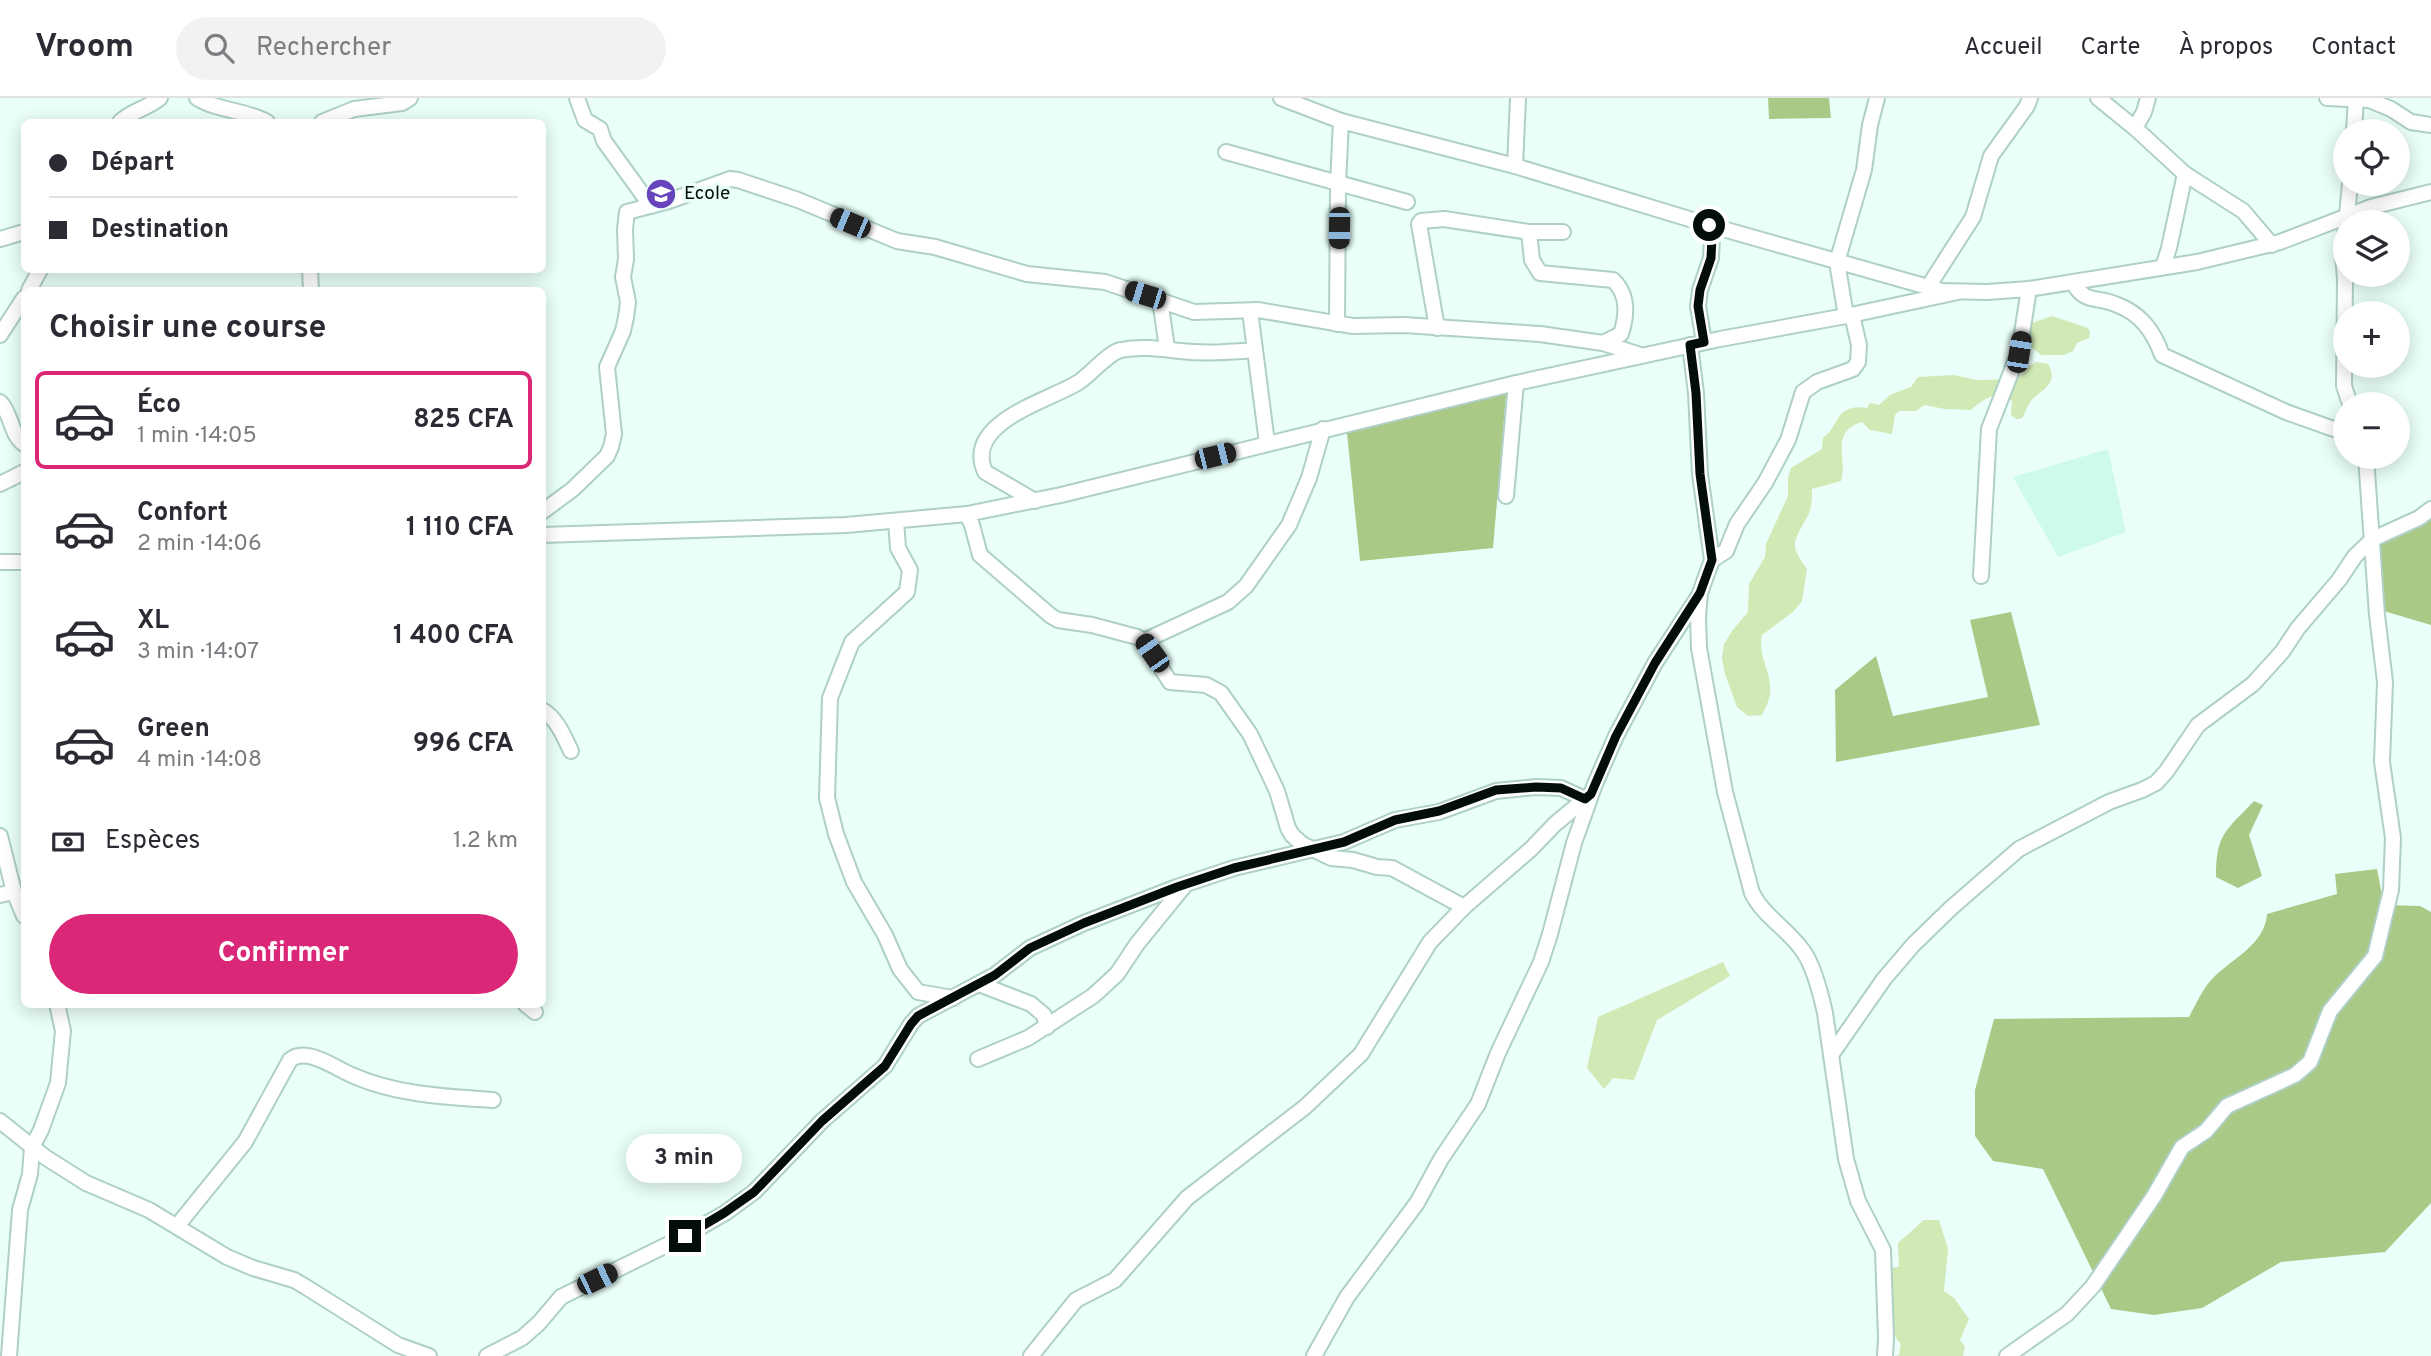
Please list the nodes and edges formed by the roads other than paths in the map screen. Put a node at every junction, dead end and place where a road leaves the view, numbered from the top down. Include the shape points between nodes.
1 (141, 98) edge
2 (160, 98) edge
3 (197, 98) edge
4 (410, 98) edge
5 (577, 98) edge
6 (1281, 98) edge
7 (1518, 98) edge
8 (1878, 98) edge
9 (2029, 98) edge
10 (2098, 98) edge
11 (2148, 98) edge
12 (2327, 98) edge
13 (2356, 99) edge
14 (379, 106) junction
15 (126, 117) edge
16 (262, 119) edge
17 (329, 119) edge
18 (375, 119) edge
19 (2355, 119) edge
20 (1341, 121) junction
21 (2431, 125) edge
22 (2135, 128) junction
23 (1226, 152) dead end
24 (1515, 166) junction
25 (2185, 174) junction
26 (1338, 184) junction
27 (2431, 192) edge
28 (1407, 202) dead end
29 (651, 206) junction
30 (2363, 210) edge
31 (2333, 222) edge
32 (1709, 225) junction
33 (1530, 232) junction
34 (1563, 232) dead end
35 (21, 233) edge
36 (0, 239) edge
37 (2272, 245) junction
38 (1837, 262) junction
39 (2163, 267) junction
40 (2073, 283) junction
41 (1928, 287) junction
42 (2345, 287) edge
43 (2029, 289) junction
44 (1958, 292) junction
45 (1160, 300) junction
46 (21, 303) edge
47 (1251, 311) junction
48 (1849, 315) junction
49 (1338, 324) junction
50 (1437, 328) junction
51 (0, 335) edge
52 (1603, 343) junction
53 (1697, 344) junction
54 (1167, 348) junction
55 (1255, 350) junction
56 (1640, 356) junction
57 (1516, 383) junction
58 (2346, 392) edge
59 (0, 402) edge
60 (1323, 429) junction
61 (2333, 429) edge
62 (21, 441) edge
63 (1267, 443) junction
64 (2368, 469) edge
65 (21, 474) edge
66 (0, 484) edge
67 (1506, 496) dead end
68 (1035, 501) junction
69 (546, 509) edge
70 (2431, 509) edge
71 (967, 514) junction
72 (896, 522) junction
73 (546, 535) edge
74 (2373, 539) junction
75 (1712, 560) junction
76 (0, 562) edge
77 (21, 562) edge
78 (1981, 576) dead end
79 (1700, 593) junction
80 (1144, 641) junction
81 (546, 712) edge
82 (571, 751) dead end
83 (1588, 797) junction
84 (0, 836) edge
85 (1314, 850) junction
86 (1185, 884) junction
87 (7, 893) edge
88 (1464, 907) junction
89 (21, 912) edge
90 (979, 984) junction
91 (954, 999) junction
92 (58, 1008) edge
93 (1047, 1027) junction
94 (1831, 1055) junction
95 (978, 1059) dead end
96 (493, 1100) dead end
97 (0, 1121) edge
98 (32, 1147) junction
99 (177, 1226) junction
100 (9, 1356) edge
101 (429, 1356) edge
102 (487, 1356) edge
103 (1031, 1356) edge
104 (1314, 1356) edge
105 (1885, 1356) edge
106 (2007, 1356) edge

1 - 15 street
2 - 15 street
3 - 16 street
4 - 14 street
5 - 29 street via 585,120 600,129
6 - 20 street
7 - 24 street
8 - 38 street via 1864,170
9 - 41 street via 1991,156 1969,224
10 - 22 street
11 - 22 street
12 - 13 street
13 - 19 street
13 - 21 street via 2391,109 2411,122
14 - 17 street via 354,108
14 - 18 street
20 - 24 street
20 - 26 street
22 - 25 street
23 - 26 street
24 - 32 street
25 - 37 street via 2243,211
25 - 39 street
26 - 28 street
26 - 49 street
27 - 30 street
29 - 45 street via 738,180 897,242 931,245 1027,274 1105,282
29 - 69 street via 626,215 623,287 628,302 623,331 607,367 614,434 611,447 573,489
31 - 37 street
32 - 38 street
32 - 53 street via 1711,258 1700,290
33 - 34 street
33 - 50 street via 1444,219 1420,220
33 - 52 street via 1532,260 1540,273 1612,280 1619,286 1626,301 1626,318 1621,334
35 - 36 street
37 - 39 street
38 - 41 street
38 - 48 street
39 - 40 street
40 - 43 street
40 - 61 street via 2080,295 2137,315 2154,335 2162,355
41 - 44 street
42 - 58 street
43 - 44 street
43 - 78 street via 2019,352 1989,429
44 - 48 street
45 - 47 street via 1200,313
45 - 54 street
46 - 51 street
47 - 49 street
47 - 55 street
48 - 53 street
48 - 75 street via 1859,345 1858,362 1853,369 1816,382 1803,392 1788,440 1765,483 1737,524 1726,551
49 - 50 street
50 - 52 street
52 - 56 street
53 - 56 street
53 - 75 street via 1700,474
54 - 55 street via 1224,353
54 - 68 street via 1118,350 1080,382 1030,406 987,435 981,453 985,472
55 - 63 street
56 - 57 street
57 - 60 street
57 - 67 street
59 - 62 street
60 - 63 street
60 - 80 street via 1289,525 1246,586 1228,602
63 - 68 street
64 - 74 street
65 - 66 street
68 - 71 street
70 - 74 street
71 - 72 street
71 - 80 street via 980,555 1051,616 1126,632
72 - 73 street
72 - 91 street via 898,548 910,570 907,592 852,642 834,686 827,798 855,882 900,970 918,992
74 - 94 street via 2275,660 2253,684 2198,725 2155,783 2038,838 2007,859 1913,945
74 - 106 street via 2385,682 2382,762 2393,838 2391,890 2375,956 2330,1011 2310,1062 2295,1075 2227,1106 2206,1131 2182,1147 2092,1286 2067,1314
75 - 79 street
76 - 77 street
79 - 83 street via 1655,663
79 - 94 street via 1699,648 1725,792 1752,893 1804,951 1820,992
80 - 85 street via 1170,682 1206,685 1221,693 1250,734 1278,791 1292,835
81 - 82 street
83 - 85 street via 1561,788 1505,789 1395,820
83 - 88 street
83 - 104 street via 1541,962 1478,1104 1417,1203 1347,1297
84 - 87 street
85 - 86 street
85 - 88 street via 1331,858 1392,868
86 - 90 street via 1030,948
86 - 93 street via 1117,974
87 - 89 street
88 - 103 street via 1430,942 1361,1054 1305,1107 1187,1198 1115,1280 1076,1300
90 - 91 street
90 - 93 street via 1031,1004 1044,1015
91 - 102 street via 918,1016 885,1066 822,1121 754,1192 685,1236 561,1297 522,1338
92 - 98 street via 63,1031 58,1083
93 - 95 street
94 - 105 street via 1846,1159 1858,1201 1882,1251
96 - 99 street via 397,1088 357,1078 308,1055 295,1056 245,1142
97 - 98 street
98 - 99 street via 86,1183
98 - 100 street via 20,1210
99 - 101 street via 227,1257 306,1287 398,1345

